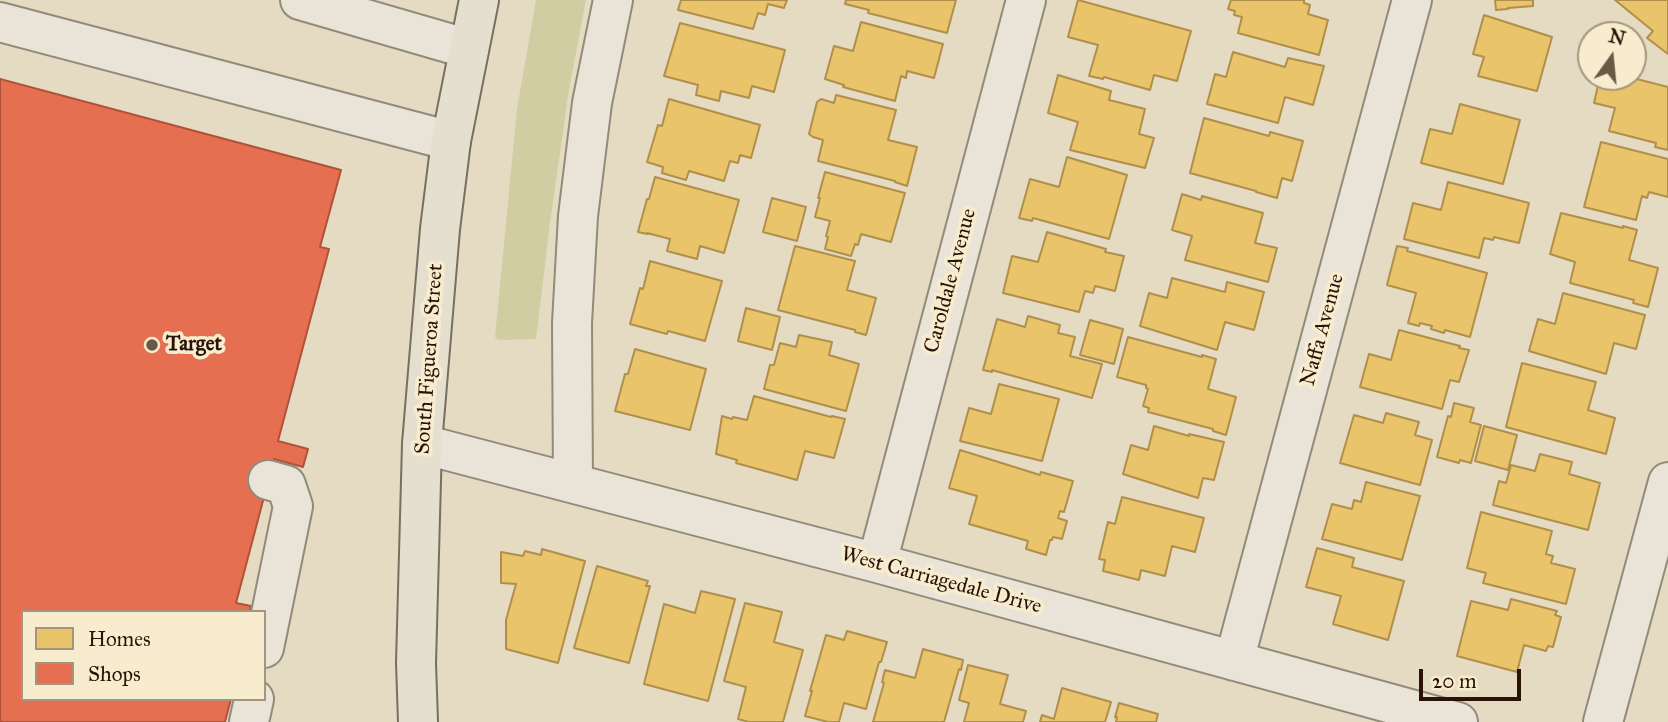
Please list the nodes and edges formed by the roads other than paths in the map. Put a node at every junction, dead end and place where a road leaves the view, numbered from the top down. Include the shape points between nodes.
1 (300, 0) edge
2 (478, 0) edge
3 (613, 0) edge
4 (1026, 0) edge
5 (1412, 0) edge
6 (0, 22) edge
7 (469, 49) junction
8 (451, 141) junction
9 (422, 443) junction
10 (268, 480) dead end
11 (1668, 482) edge
12 (573, 483) junction
13 (877, 563) junction
14 (266, 638) edge
15 (1234, 661) junction
16 (254, 701) edge
17 (249, 722) edge
18 (418, 722) edge
19 (1458, 722) edge
20 (1603, 722) edge

1 - 7 street
2 - 7 main road, South Figueroa Street
3 - 12 street via 592,103 578,216 572,323
4 - 13 street, Caroldale Avenue
5 - 15 street, Naffa Avenue
6 - 8 street
7 - 8 main road, South Figueroa Street
8 - 9 main road, South Figueroa Street
9 - 12 street, West Carriagedale Drive
9 - 18 main road, South Figueroa Street
10 - 14 street via 286,485 293,506
11 - 20 street
12 - 13 street, West Carriagedale Drive
13 - 15 street, West Carriagedale Drive
15 - 19 street, West Carriagedale Drive
16 - 17 street

